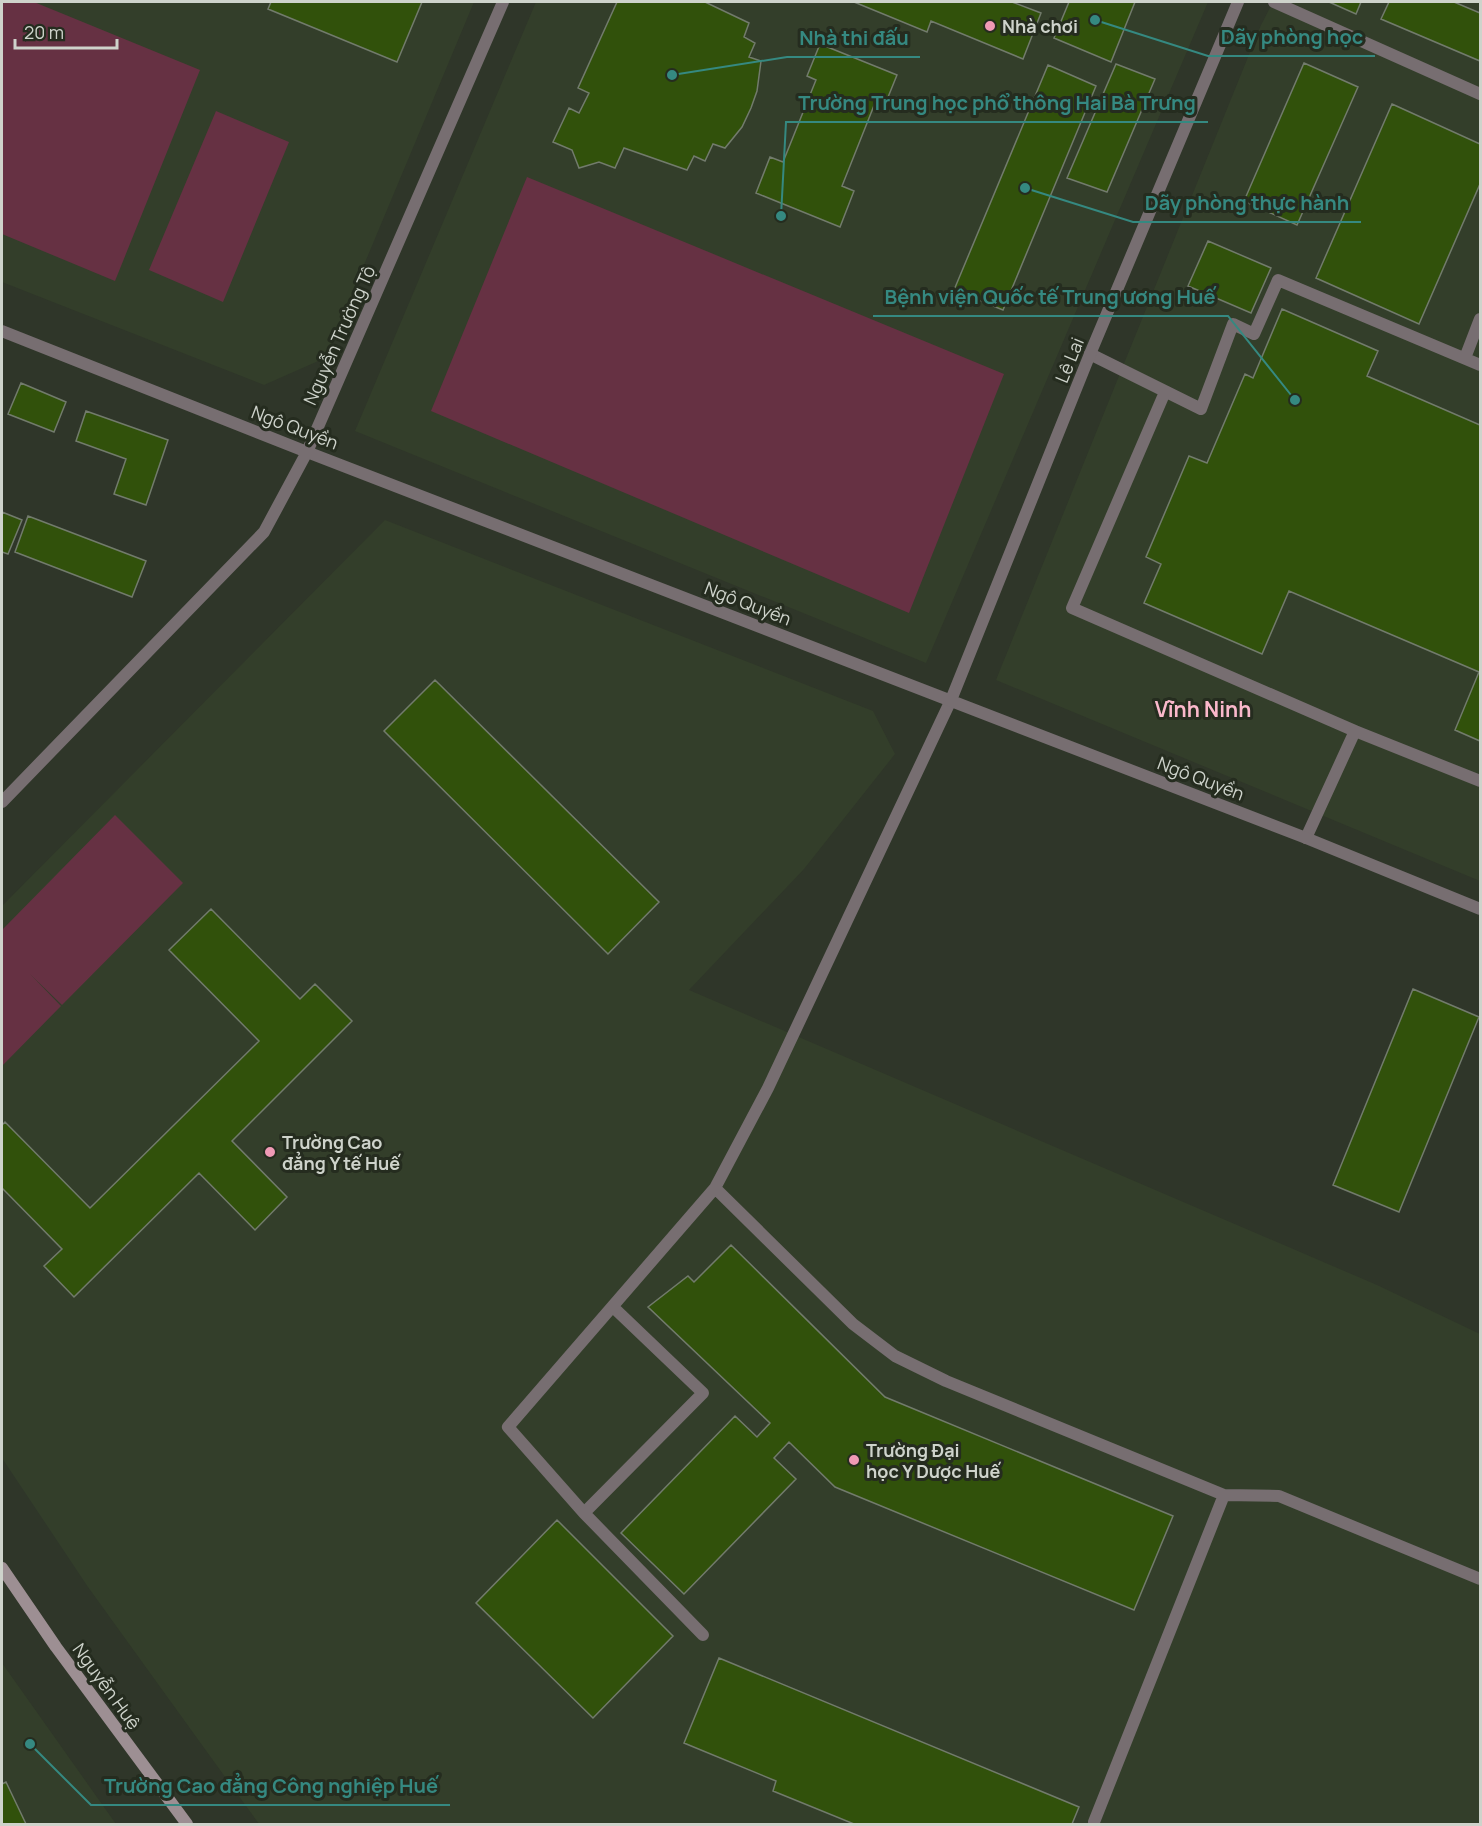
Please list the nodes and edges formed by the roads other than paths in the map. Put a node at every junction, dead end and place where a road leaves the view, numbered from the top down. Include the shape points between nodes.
1 (503, 2) edge
2 (1238, 2) edge
3 (1274, 2) edge
4 (1480, 94) edge
5 (1480, 319) edge
6 (2, 331) edge
7 (1090, 354) junction
8 (1465, 358) junction
9 (1480, 365) edge
10 (1165, 392) junction
11 (307, 452) junction
12 (951, 700) junction
13 (1355, 731) junction
14 (1480, 781) edge
15 (2, 802) edge
16 (1306, 838) junction
17 (1480, 909) edge
18 (715, 1188) junction
19 (613, 1307) junction
20 (1224, 1495) junction
21 (584, 1513) junction
22 (2, 1568) edge
23 (1480, 1579) edge
24 (703, 1635) dead end
25 (1094, 1822) dead end
26 (186, 1824) edge

1 - 11 street, Nguyễn Trường Tộ
2 - 7 street, Lê Lai
3 - 4 street
5 - 8 street
6 - 11 street, Ngô Quyền
7 - 10 street
7 - 12 street, Lê Lai
8 - 9 street
8 - 10 street via 1278,280 1254,334 1233,324 1201,409
10 - 13 street via 1072,608
11 - 12 street, Ngô Quyền
11 - 15 street, Nguyễn Trường Tộ via 264,532
12 - 16 street, Ngô Quyền
12 - 18 street, Lê Lai via 768,1088
13 - 14 street
13 - 16 street
16 - 17 street, Ngô Quyền
18 - 19 street, Lê Lai
18 - 20 street via 853,1324 895,1356 946,1381
19 - 21 street, Lê Lai via 508,1427
19 - 21 street via 703,1393
20 - 23 street via 1280,1496
20 - 25 street
21 - 24 street
22 - 26 main road, Nguyễn Huệ

